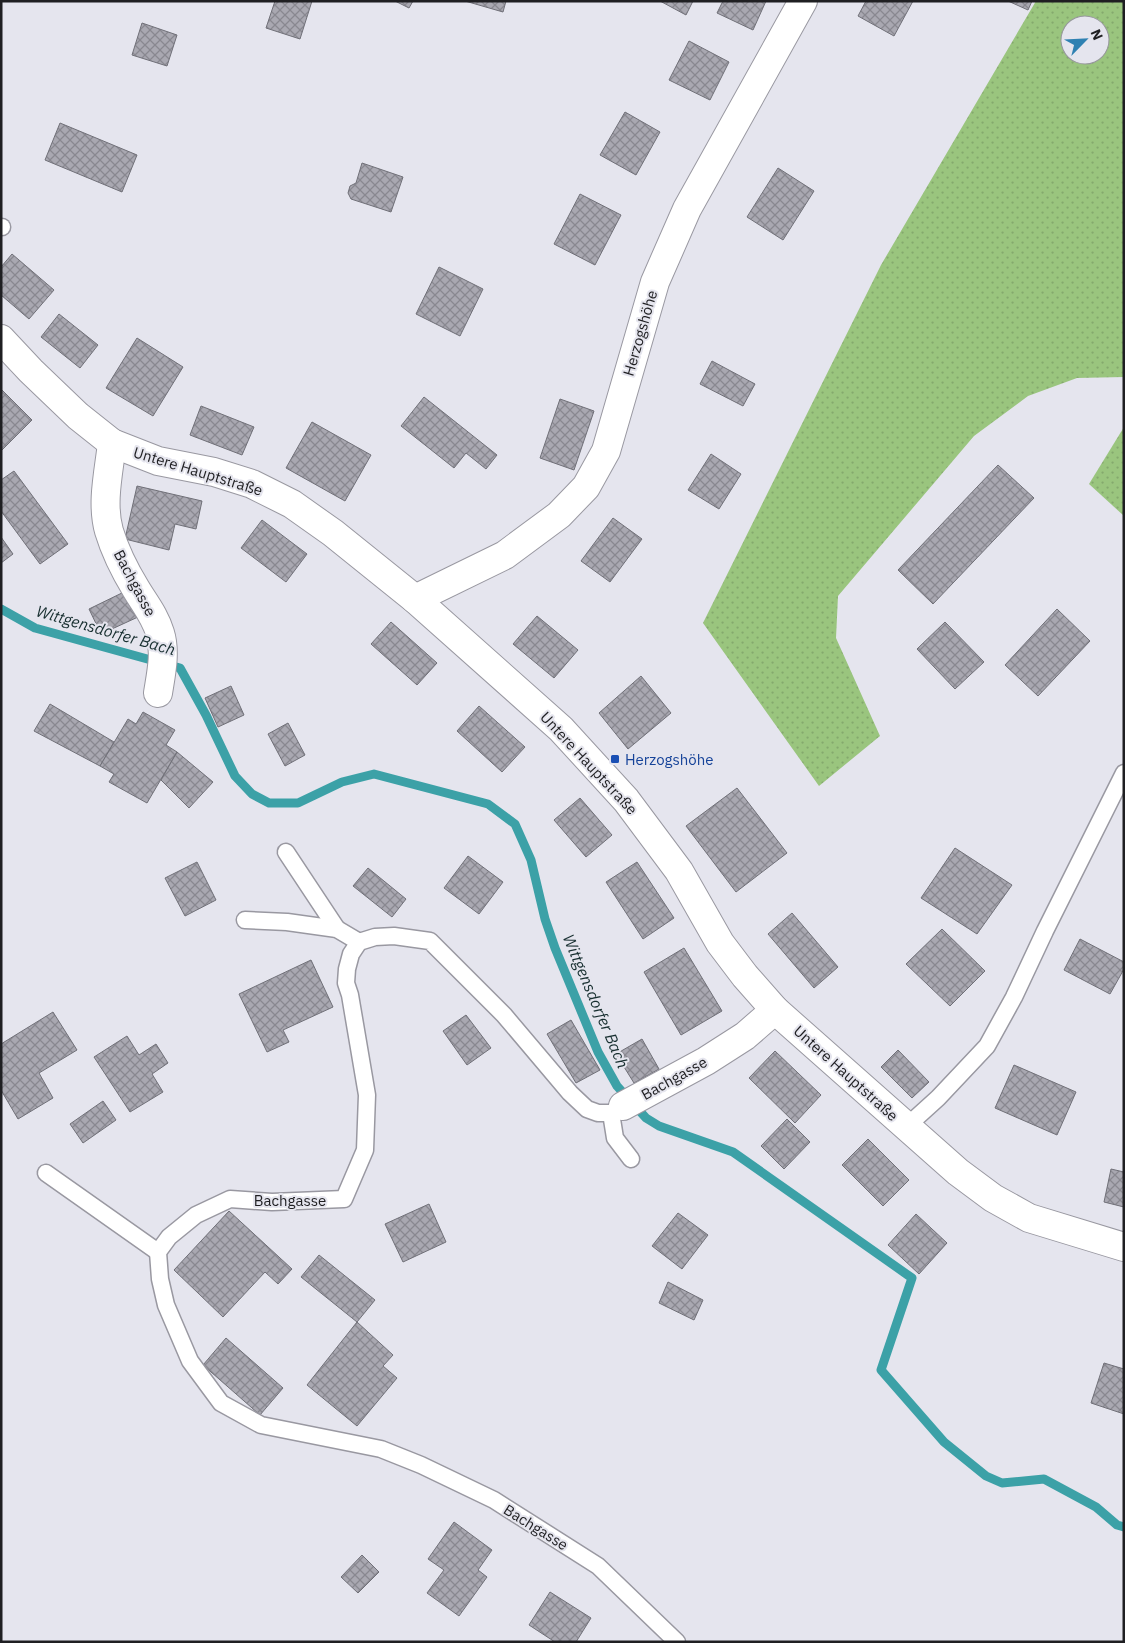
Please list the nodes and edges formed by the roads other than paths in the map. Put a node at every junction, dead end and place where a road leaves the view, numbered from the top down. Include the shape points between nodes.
1 (803, 1) edge
2 (1, 339) edge
3 (112, 443) junction
4 (415, 598) junction
5 (161, 672) dead end
6 (1124, 773) edge
7 (286, 852) dead end
8 (245, 920) dead end
9 (337, 929) junction
10 (359, 942) junction
11 (775, 1010) junction
12 (623, 1106) junction
13 (906, 1127) junction
14 (631, 1159) dead end
15 (46, 1173) dead end
16 (1124, 1247) edge
17 (158, 1252) junction
18 (677, 1642) edge

1 - 4 street, Herzogshöhe via 687,209 658,274 606,451 586,487 558,515 505,555
2 - 3 street, Untere Hauptstraße via 78,416
3 - 4 street, Untere Hauptstraße via 158,460 252,484 292,504
3 - 5 street, Bachgasse via 105,497 108,529 136,589 152,612 160,634
4 - 11 street, Untere Hauptstraße via 561,729 626,800 679,871 720,943
6 - 13 lane via 987,1046
7 - 9 lane
8 - 9 lane
9 - 10 lane
10 - 12 lane via 394,936 430,942 504,1015 587,1109 598,1113
10 - 17 lane, Bachgasse via 351,954 346,983 367,1095 365,1150 344,1199 272,1202 230,1199 196,1215 169,1236
11 - 12 street, Bachgasse via 745,1036 714,1056
11 - 13 street, Untere Hauptstraße
12 - 14 lane via 616,1138
13 - 16 street, Untere Hauptstraße via 993,1198 1029,1218
15 - 17 lane
17 - 18 lane, Bachgasse via 166,1305 190,1360 221,1403 261,1425 380,1449 494,1500 598,1566

